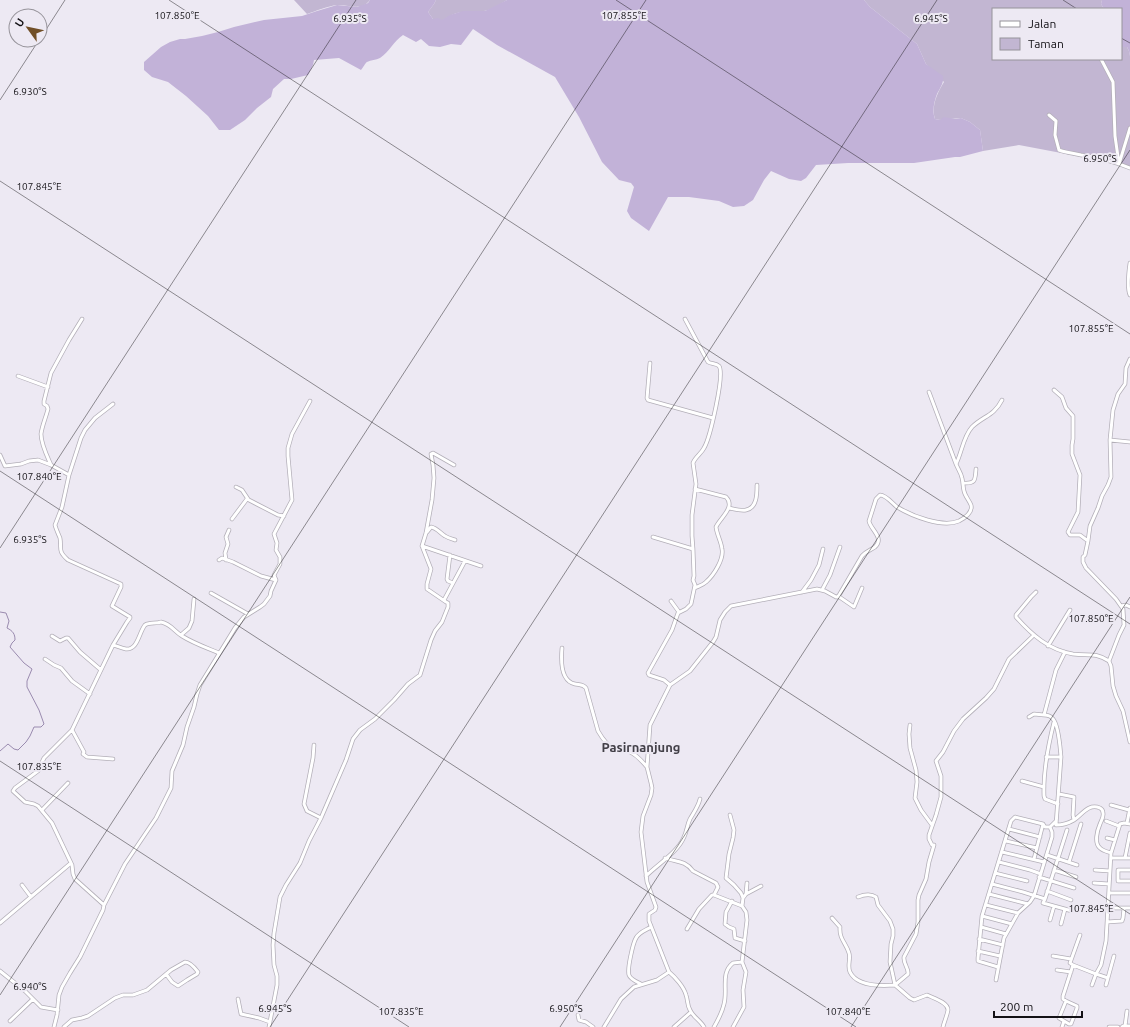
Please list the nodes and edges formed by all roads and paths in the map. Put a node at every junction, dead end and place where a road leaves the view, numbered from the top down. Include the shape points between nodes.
1 (1101, 60) edge
2 (1050, 115) dead end
3 (1130, 128) edge
4 (1119, 164) junction
5 (1130, 168) edge
6 (1130, 263) edge
7 (1130, 295) edge
8 (82, 319) dead end
9 (685, 319) dead end
10 (1130, 359) edge
11 (650, 363) dead end
12 (18, 376) dead end
13 (48, 387) junction
14 (1054, 390) dead end
15 (929, 392) dead end
16 (1002, 400) dead end
17 (310, 401) dead end
18 (113, 404) dead end
19 (713, 418) junction
20 (1110, 440) junction
21 (1130, 442) edge
22 (0, 455) edge
23 (956, 464) junction
24 (50, 465) junction
25 (454, 465) dead end
26 (976, 469) dead end
27 (69, 475) junction
28 (963, 483) junction
29 (757, 485) dead end
30 (236, 487) dead end
31 (695, 489) junction
32 (248, 499) junction
33 (729, 508) junction
34 (284, 516) junction
35 (232, 519) dead end
36 (229, 530) dead end
37 (426, 533) junction
38 (654, 537) dead end
39 (455, 540) dead end
40 (1088, 541) junction
41 (422, 546) junction
42 (840, 547) dead end
43 (694, 549) junction
44 (823, 549) dead end
45 (450, 555) junction
46 (219, 560) dead end
47 (226, 560) junction
48 (465, 560) junction
49 (481, 566) dead end
50 (276, 580) junction
51 (453, 583) junction
52 (695, 588) junction
53 (862, 588) dead end
54 (822, 590) junction
55 (802, 592) junction
56 (1036, 592) dead end
57 (211, 593) dead end
58 (838, 596) junction
59 (194, 599) dead end
60 (444, 600) junction
61 (670, 601) dead end
62 (1121, 606) junction
63 (1130, 607) edge
64 (1070, 610) dead end
65 (679, 612) junction
66 (248, 614) junction
67 (181, 635) junction
68 (1034, 635) junction
69 (52, 636) dead end
70 (113, 645) junction
71 (1048, 646) junction
72 (562, 648) dead end
73 (1064, 652) junction
74 (220, 653) junction
75 (45, 659) dead end
76 (1110, 661) junction
77 (101, 670) junction
78 (670, 685) junction
79 (90, 694) junction
80 (1044, 714) junction
81 (1029, 717) dead end
82 (1054, 721) junction
83 (910, 725) dead end
84 (72, 730) junction
85 (1130, 742) edge
86 (314, 745) dead end
87 (1046, 757) junction
88 (1061, 757) junction
89 (113, 759) dead end
90 (646, 766) junction
91 (1022, 781) dead end
92 (68, 783) dead end
93 (1044, 787) junction
94 (1059, 794) junction
95 (700, 799) dead end
96 (1058, 804) junction
97 (1111, 805) dead end
98 (1130, 809) edge
99 (42, 810) junction
100 (730, 814) dead end
101 (321, 818) junction
102 (1074, 820) junction
103 (1056, 821) junction
104 (1106, 821) dead end
105 (1128, 823) edge
106 (1043, 824) junction
107 (1081, 824) dead end
108 (932, 825) junction
109 (1050, 826) junction
110 (1119, 826) junction
111 (1009, 829) junction
112 (1067, 830) dead end
113 (1130, 833) edge
114 (1040, 838) junction
115 (1107, 838) dead end
116 (1006, 840) junction
117 (1115, 840) junction
118 (1037, 848) junction
119 (1002, 852) junction
120 (1111, 853) junction
121 (1047, 855) junction
122 (665, 858) junction
123 (1111, 858) junction
124 (1125, 858) junction
125 (1130, 858) edge
126 (1034, 859) junction
127 (1058, 859) junction
128 (999, 862) junction
129 (1044, 862) junction
130 (1069, 862) junction
131 (71, 863) junction
132 (1077, 865) dead end
133 (1054, 870) junction
134 (1095, 870) dead end
135 (1130, 870) edge
136 (1110, 871) junction
137 (995, 873) junction
138 (646, 876) junction
139 (1040, 876) junction
140 (1076, 877) dead end
141 (1027, 881) dead end
142 (1051, 881) junction
143 (1130, 881) edge
144 (747, 883) dead end
145 (1094, 883) dead end
146 (992, 884) junction
147 (1109, 884) junction
148 (22, 885) dead end
149 (761, 886) dead end
150 (1074, 888) dead end
151 (1047, 891) junction
152 (1109, 893) junction
153 (1130, 893) edge
154 (714, 894) junction
155 (746, 894) junction
156 (989, 894) junction
157 (858, 896) dead end
158 (1034, 896) junction
159 (31, 897) junction
160 (743, 898) junction
161 (1045, 899) junction
162 (1072, 900) dead end
163 (732, 901) junction
164 (1028, 904) junction
165 (104, 905) junction
166 (986, 905) junction
167 (742, 906) junction
168 (1054, 906) junction
169 (1108, 908) junction
170 (1124, 908) junction
171 (1130, 908) edge
172 (1065, 909) junction
173 (1072, 911) dead end
174 (1018, 913) junction
175 (982, 916) junction
176 (832, 918) dead end
177 (1050, 920) dead end
178 (1107, 922) junction
179 (0, 924) edge
180 (1012, 924) junction
181 (1062, 924) dead end
182 (651, 927) junction
183 (981, 927) junction
184 (687, 929) dead end
185 (1006, 934) junction
186 (1080, 935) dead end
187 (979, 939) junction
188 (745, 941) junction
189 (1002, 945) junction
190 (978, 951) junction
191 (1000, 956) junction
192 (1053, 956) dead end
193 (1114, 956) dead end
194 (1072, 959) junction
195 (742, 962) junction
196 (1073, 965) junction
197 (998, 967) junction
198 (1057, 970) dead end
199 (0, 971) edge
200 (669, 972) junction
201 (1071, 972) junction
202 (166, 974) junction
203 (1096, 974) junction
204 (1108, 978) junction
205 (996, 980) dead end
206 (641, 984) junction
207 (895, 984) junction
208 (1092, 985) dead end
209 (1106, 985) dead end
210 (33, 999) junction
211 (238, 999) dead end
212 (1066, 1001) junction
213 (58, 1010) junction
214 (691, 1012) junction
215 (1127, 1012) dead end
216 (578, 1015) dead end
217 (10, 1021) dead end
218 (1064, 1021) junction
219 (270, 1022) junction
220 (1123, 1026) edge
221 (1130, 1026) edge
222 (54, 1027) edge
223 (64, 1027) edge
224 (269, 1027) edge
225 (593, 1027) edge
226 (604, 1027) edge
227 (674, 1027) edge
228 (704, 1027) edge
229 (714, 1027) edge
230 (733, 1027) edge
231 (943, 1027) edge
232 (1062, 1027) edge
233 (1109, 1027) edge
234 (1118, 1027) edge

1 - 4 street via 1112,82
2 - 4 street via 1056,121 1055,135 1060,150
3 - 4 street
4 - 5 street
6 - 7 street
8 - 13 street via 52,370
9 - 19 street via 708,362 717,365 721,370
10 - 20 street via 1126,368 1125,384 1114,404
11 - 19 street via 648,400
12 - 13 street
13 - 24 street via 44,403 48,409 41,436
14 - 40 street via 1062,397 1066,408 1073,416 1072,454 1080,475 1078,512 1068,532 1070,535 1080,535
15 - 23 street
16 - 23 street via 994,412 977,423 969,432
17 - 34 street via 289,441 292,500
18 - 27 street via 85,430
19 - 31 street via 705,446 693,462
20 - 21 street
20 - 40 street via 1111,477 1090,526
22 - 24 street via 6,466 38,460
23 - 28 street
24 - 27 street
25 - 37 street via 431,454 434,478
26 - 28 street via 973,482
27 - 70 street via 62,507 55,523 60,538 60,550 68,560 121,584 112,606 130,618
28 - 58 street via 971,505 970,511 963,518 950,523 933,522 897,507 882,495 878,496 868,522 878,536 878,542 862,556
29 - 33 street via 756,501 748,509
30 - 32 street via 242,490
31 - 33 street via 726,497 729,500
31 - 43 street via 692,515
32 - 34 street
32 - 35 street
33 - 52 street via 716,527 722,550 720,562 708,580
34 - 50 street via 274,534 276,550 280,557 280,564 274,575
36 - 47 street via 226,537
37 - 39 street via 432,527
37 - 41 street
38 - 43 street
40 - 62 street via 1083,557 1084,565
41 - 45 street
41 - 60 street via 431,570 427,589
42 - 54 street
43 - 52 street via 692,580
44 - 55 street via 819,566
45 - 48 street
45 - 51 street via 447,580
46 - 47 street
47 - 50 street
48 - 49 street
48 - 51 street
50 - 66 street via 268,599
51 - 60 street
52 - 65 street via 690,606
53 - 58 street via 854,606
54 - 55 street
54 - 58 street
55 - 78 street via 731,606 720,620 713,642 690,671
56 - 68 street via 1016,616
57 - 66 street
59 - 67 street via 192,621
60 - 101 street via 448,607 431,640 420,675 353,739
61 - 65 street
62 - 63 street
62 - 76 street via 1124,625
64 - 71 street
65 - 78 street via 648,674
66 - 74 street via 235,628
67 - 70 street via 167,623 148,623 131,648
67 - 74 street
68 - 71 street
68 - 108 street via 1009,659 992,692 963,719 937,759 941,776 941,797
69 - 77 street via 59,640 68,638
70 - 77 street
71 - 73 street
72 - 90 street via 563,671 571,682 582,684 586,688 598,731 604,741 616,750 633,753
73 - 76 street via 1093,655
73 - 80 street via 1056,670
74 - 165 street via 198,690 183,745 172,771 171,788 156,818 125,864
75 - 79 street via 62,668 72,681
76 - 85 street via 1114,692 1123,710
77 - 79 street
78 - 90 street via 650,725
79 - 84 street
80 - 81 street
80 - 82 street via 1051,716
82 - 87 street
82 - 88 street
83 - 108 street via 909,741 917,782 915,798
84 - 89 street via 83,754 87,757
84 - 99 street via 44,758 38,771 14,789 25,802 34,804
86 - 101 street via 304,804 307,811
87 - 88 street
87 - 93 street
88 - 94 street
90 - 138 street via 652,788 641,832
91 - 93 street
92 - 99 street
93 - 96 street via 1044,798
94 - 96 street
94 - 102 street via 1074,797
95 - 122 street via 682,842
96 - 103 street
97 - 98 street
98 - 105 street
99 - 131 street via 52,823
100 - 160 street via 734,830 726,878
101 - 219 street via 280,899 274,933 277,986
102 - 103 street via 1057,825
102 - 120 street via 1092,806 1102,810 1103,817 1098,827 1097,842 1099,847
103 - 109 street
104 - 110 street
105 - 110 street via 1121,823
106 - 109 street via 1045,827
106 - 111 street via 1015,817
106 - 114 street
107 - 130 street
108 - 207 street via 929,839 934,845 918,900 918,927 903,961 908,974
109 - 121 street via 1053,835
110 - 117 street
111 - 114 street
111 - 116 street
112 - 127 street
113 - 124 street
114 - 118 street
115 - 117 street
116 - 118 street
116 - 119 street
117 - 120 street
118 - 126 street
119 - 126 street
119 - 128 street
120 - 123 street
121 - 127 street
121 - 129 street
122 - 138 street
122 - 154 street via 680,861 716,883 718,887
123 - 124 street
123 - 136 street
124 - 125 street
126 - 129 street
127 - 130 street
127 - 133 street
128 - 137 street
128 - 139 street
129 - 139 street
130 - 132 street
131 - 159 street
131 - 165 street via 75,878
133 - 140 street
133 - 142 street
134 - 136 street
135 - 143 street via 1118,870 1118,882
136 - 147 street
137 - 141 street
137 - 146 street
138 - 182 street via 656,908 648,915
139 - 142 street
139 - 158 street
142 - 150 street
142 - 151 street
144 - 155 street
145 - 147 street
146 - 156 street
146 - 158 street
147 - 152 street
148 - 159 street
149 - 155 street
151 - 161 street
151 - 162 street
152 - 153 street
152 - 169 street
154 - 163 street
154 - 184 street via 699,908
155 - 160 street
156 - 164 street
156 - 166 street
157 - 207 street via 876,897 878,905 892,924 894,932 890,962
158 - 161 street
158 - 164 street
159 - 179 street
160 - 167 street
161 - 168 street via 1043,903
163 - 167 street
163 - 188 street via 726,912 725,924 734,929 735,938
164 - 174 street
165 - 213 street via 80,957 62,987
166 - 174 street
166 - 175 street
167 - 188 street via 747,920
168 - 172 street
168 - 177 street
169 - 170 street
169 - 178 street
170 - 171 street
170 - 178 street via 1122,921
172 - 173 street
172 - 181 street
174 - 180 street
175 - 180 street
175 - 183 street
176 - 207 street via 840,928 849,954 849,970 852,976 871,985
178 - 203 street via 1101,965
180 - 185 street
182 - 200 street
182 - 206 street via 636,938 629,966 630,976
183 - 185 street
183 - 187 street
185 - 189 street
186 - 194 street
187 - 189 street
187 - 190 street
188 - 195 street
189 - 191 street
190 - 191 street
190 - 197 street via 979,962
191 - 197 street
192 - 194 street
193 - 204 street
194 - 196 street via 1070,963
195 - 229 street via 733,963 726,972 724,1006
195 - 230 street via 746,972 744,1007
196 - 201 street
196 - 203 street
197 - 205 street
198 - 201 street
199 - 210 street
200 - 206 street via 657,980
200 - 214 street via 686,994
201 - 212 street via 1063,996
202 - 202 street via 186,962 198,972 178,986
202 - 223 street via 147,990 115,998 88,1016 72,1020
203 - 204 street
203 - 208 street
204 - 209 street
206 - 226 street via 621,999
207 - 231 street via 914,1000 927,995 945,1004 948,1011
210 - 213 street via 42,1008
210 - 217 street
211 - 219 street via 241,1014
212 - 218 street via 1059,1018
212 - 218 street via 1077,1008 1071,1024
213 - 222 street
214 - 227 street
214 - 228 street
215 - 220 street
216 - 225 street via 579,1020
218 - 232 street
219 - 224 street
220 - 221 street
233 - 234 street

